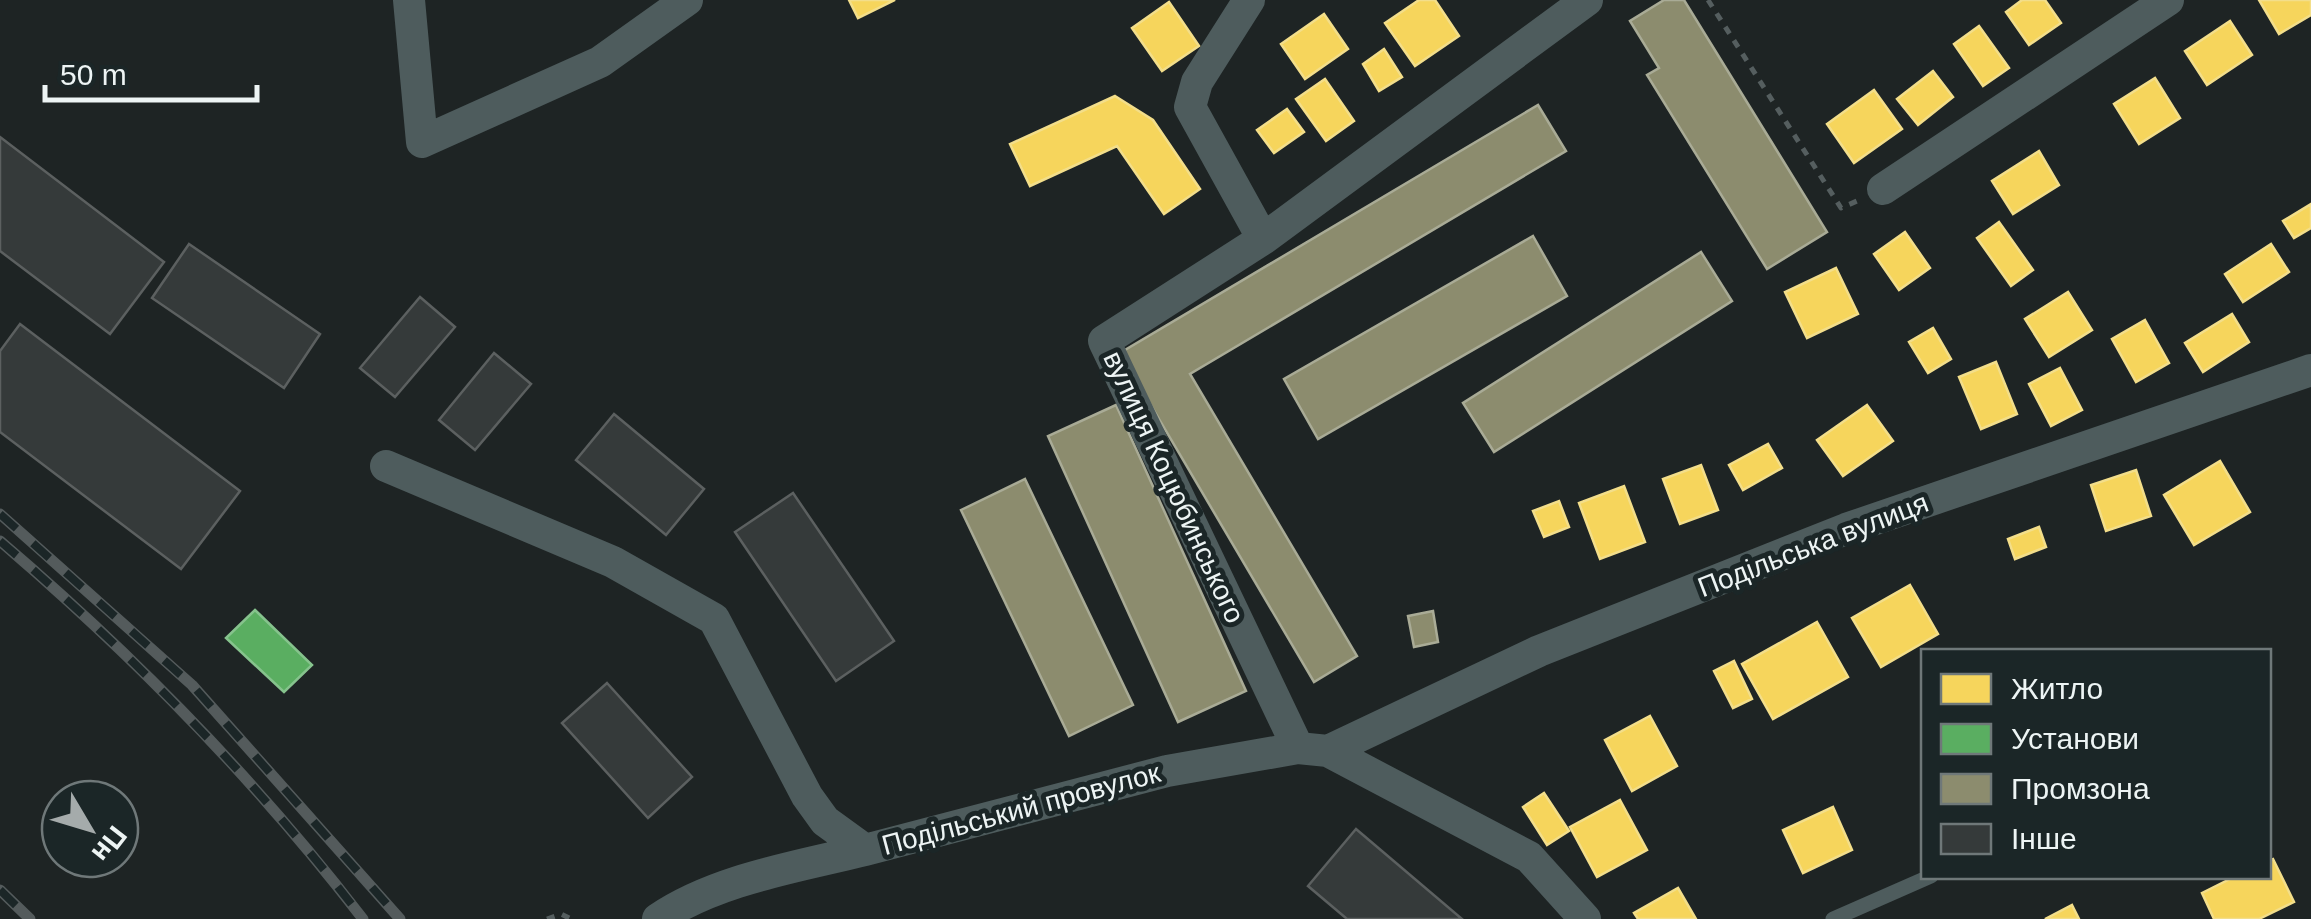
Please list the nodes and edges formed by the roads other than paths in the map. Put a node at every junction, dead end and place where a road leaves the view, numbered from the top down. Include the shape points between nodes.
1 (409, 0) edge
2 (688, 0) edge
3 (1248, 0) edge
4 (1587, 0) edge
5 (2168, 0) edge
6 (1883, 189) road end
7 (1263, 240) junction
8 (2311, 370) edge
9 (386, 466) dead end
10 (1313, 749) junction
11 (865, 850) junction
12 (1924, 879) edge
13 (658, 919) edge
14 (1585, 919) edge
15 (1832, 919) edge

1 - 2 street via 422,142 600,62
3 - 7 street via 1190,107
4 - 7 street
5 - 6 street
7 - 10 street, вулиця Коцюбинського via 1104,342
8 - 10 street, Подільська вулиця via 1846,529 1539,650
9 - 11 street, Подільський провулок via 613,562 714,620 807,796 825,822
10 - 11 street, Подільський провулок via 1167,771
10 - 14 street via 1529,858
11 - 13 street via 740,883
12 - 15 lane

